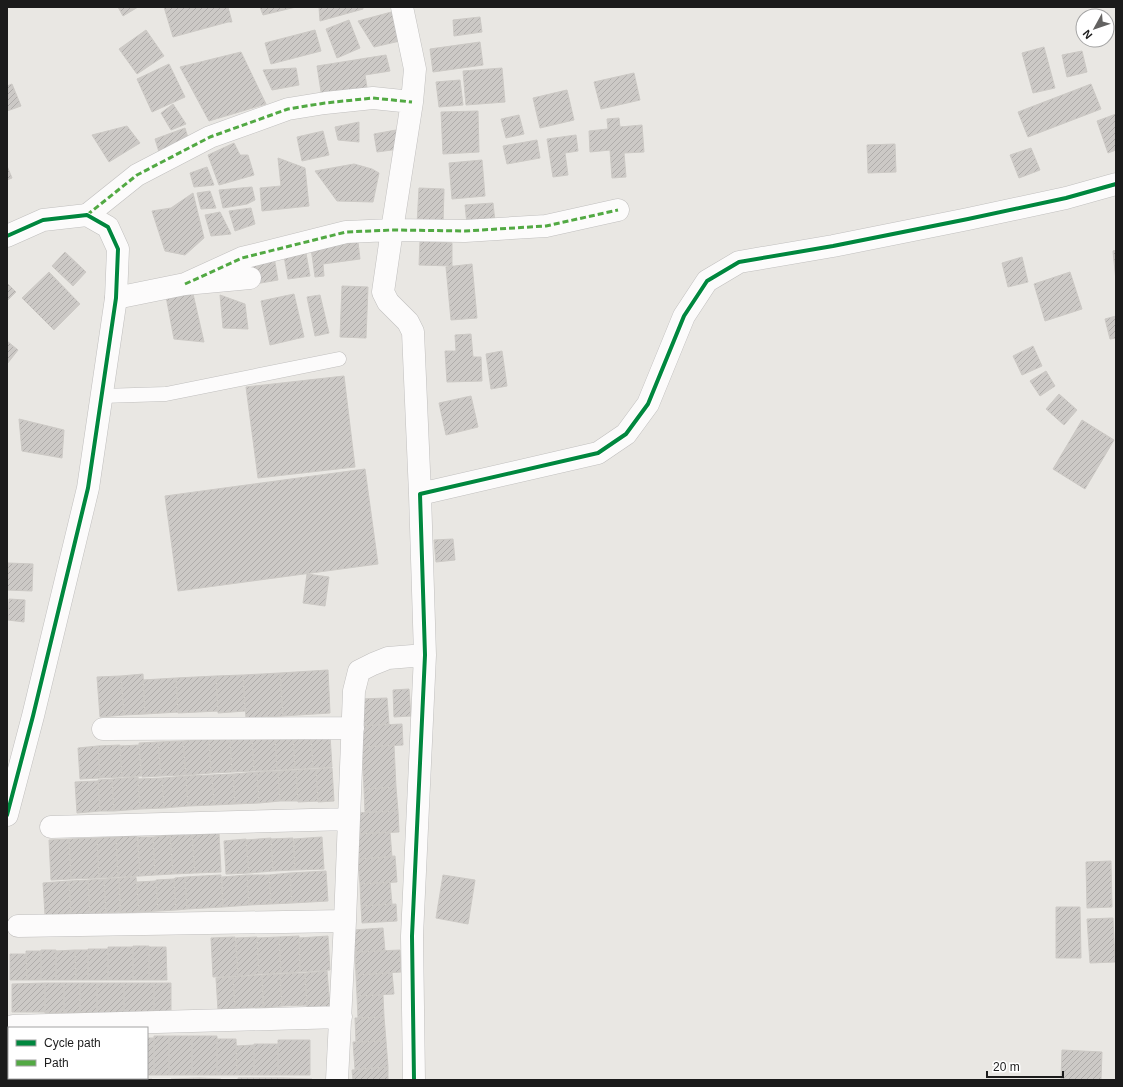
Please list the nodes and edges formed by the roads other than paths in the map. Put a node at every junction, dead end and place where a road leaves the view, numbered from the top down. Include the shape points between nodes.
1 (402, 7) edge
2 (412, 102) junction
3 (1116, 184) edge
4 (618, 210) dead end
5 (87, 215) junction
6 (392, 230) junction
7 (7, 236) edge
8 (250, 278) dead end
9 (185, 284) junction
10 (116, 298) junction
11 (339, 359) dead end
12 (102, 396) junction
13 (420, 494) junction
14 (425, 656) junction
15 (352, 728) junction
16 (104, 729) dead end
17 (7, 814) edge
18 (349, 819) junction
19 (51, 826) dead end
20 (345, 921) junction
21 (18, 926) dead end
22 (341, 1017) junction
23 (13, 1026) dead end
24 (337, 1080) edge
25 (414, 1080) edge

1 - 2 street via 415,69
2 - 5 street via 373,98 288,109 210,137 137,175
2 - 6 street
3 - 13 street via 1066,198 968,219 739,262 707,281 684,316 648,404 626,434 598,452
4 - 6 street via 546,226 465,231
5 - 7 street via 42,220
5 - 10 street via 108,227 118,250
6 - 9 street via 346,232 242,258
6 - 13 street via 383,292 413,332
8 - 9 street
9 - 10 street
10 - 12 street
11 - 12 lane via 166,394
12 - 17 street via 88,488
13 - 14 street
14 - 15 street via 388,658 359,671 354,691
14 - 25 street via 412,936
15 - 16 street
15 - 18 street
18 - 19 street
18 - 20 street
20 - 21 street
20 - 22 street
22 - 23 street
22 - 24 street

